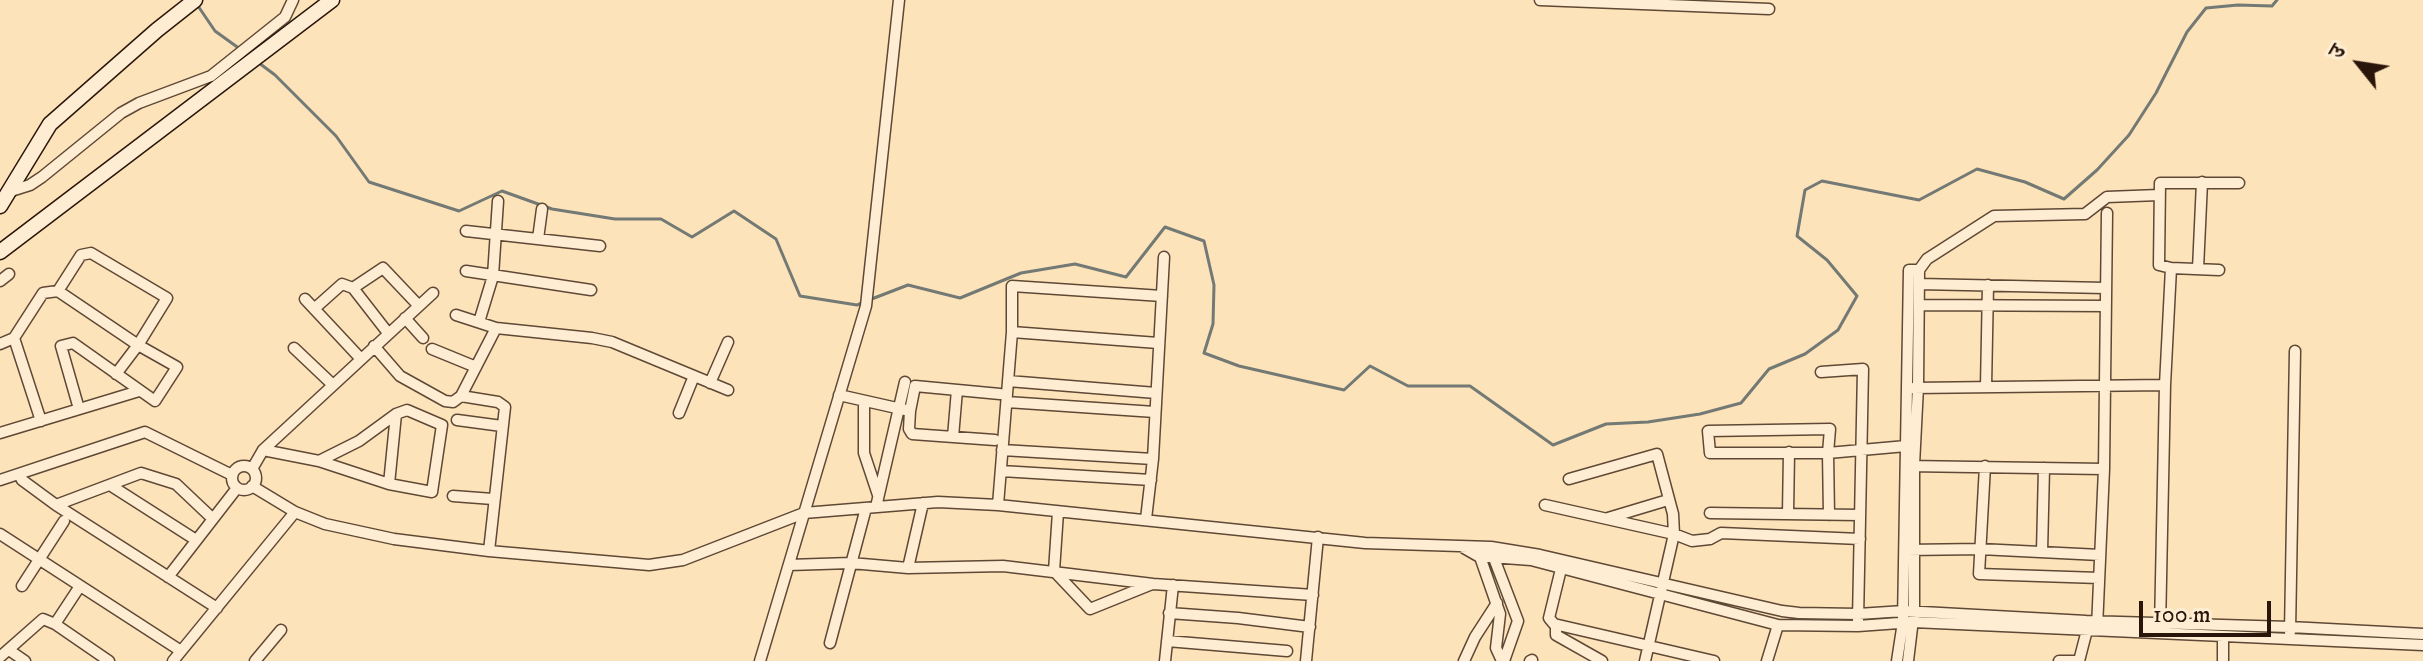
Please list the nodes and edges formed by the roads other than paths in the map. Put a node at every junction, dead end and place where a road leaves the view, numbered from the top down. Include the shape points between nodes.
1 (195, 0) edge
2 (293, 0) edge
3 (332, 0) edge
4 (899, 0) edge
5 (1540, 0) edge
6 (1769, 9) dead end
7 (290, 23) junction
8 (214, 81) junction
9 (2202, 182) junction
10 (2239, 183) dead end
11 (11, 191) junction
12 (2159, 195) junction
13 (498, 201) dead end
14 (0, 206) edge
15 (542, 209) dead end
16 (2107, 213) dead end
17 (466, 231) dead end
18 (497, 234) junction
19 (538, 239) junction
20 (600, 246) dead end
21 (0, 252) edge
22 (1164, 257) dead end
23 (2171, 268) junction
24 (2198, 269) junction
25 (1919, 270) junction
26 (2219, 270) dead end
27 (466, 271) dead end
28 (493, 276) junction
29 (1919, 284) junction
30 (1988, 285) junction
31 (353, 288) junction
32 (2105, 288) junction
33 (591, 290) dead end
34 (58, 291) junction
35 (433, 293) dead end
36 (1162, 296) junction
37 (305, 299) dead end
38 (1919, 305) junction
39 (1988, 305) junction
40 (419, 306) junction
41 (2105, 306) junction
42 (314, 309) junction
43 (456, 315) dead end
44 (405, 318) junction
45 (479, 322) junction
46 (496, 328) junction
47 (1012, 332) junction
48 (388, 333) junction
49 (14, 338) junction
50 (423, 338) dead end
51 (728, 342) dead end
52 (1158, 343) junction
53 (0, 344) edge
54 (138, 345) junction
55 (374, 346) junction
56 (294, 348) dead end
57 (432, 349) dead end
58 (2295, 351) dead end
59 (361, 359) junction
60 (476, 367) junction
61 (1821, 372) dead end
62 (116, 374) junction
63 (694, 376) junction
64 (1008, 381) junction
65 (905, 382) dead end
66 (710, 383) junction
67 (333, 385) junction
68 (2165, 385) junction
69 (2105, 386) junction
70 (1084, 387) junction
71 (1986, 387) junction
72 (1913, 388) junction
73 (728, 390) dead end
74 (957, 390) junction
75 (139, 391) junction
76 (1156, 393) junction
77 (839, 395) junction
78 (461, 396) junction
79 (1004, 398) junction
80 (864, 401) junction
81 (1083, 407) junction
82 (79, 409) junction
83 (904, 410) junction
84 (1155, 412) junction
85 (679, 413) dead end
86 (396, 414) junction
87 (457, 420) dead end
88 (41, 421) junction
89 (502, 426) junction
90 (1, 431) edge
91 (953, 437) junction
92 (998, 445) junction
93 (1906, 446) junction
94 (263, 450) junction
95 (1862, 450) junction
96 (1789, 452) junction
97 (1828, 453) junction
98 (1078, 455) junction
99 (1153, 459) junction
100 (319, 461) junction
101 (1910, 465) junction
102 (1985, 466) junction
103 (2044, 468) junction
104 (252, 469) junction
105 (2104, 469) junction
106 (1001, 471) junction
107 (19, 474) junction
108 (232, 475) junction
109 (1077, 475) junction
110 (1569, 479) dead end
111 (0, 480) edge
112 (1151, 480) junction
113 (389, 484) junction
114 (110, 485) junction
115 (252, 486) junction
116 (237, 488) junction
117 (453, 496) dead end
118 (493, 499) junction
119 (1668, 500) junction
120 (923, 503) junction
121 (873, 504) junction
122 (56, 505) junction
123 (998, 505) junction
124 (1545, 505) dead end
125 (295, 512) junction
126 (1058, 512) junction
127 (804, 513) junction
128 (1710, 513) dead end
129 (1788, 514) junction
130 (1829, 515) junction
131 (1860, 515) junction
132 (213, 519) junction
133 (1146, 519) junction
134 (1606, 519) junction
135 (64, 521) dead end
136 (0, 534) edge
137 (1674, 534) junction
138 (1318, 537) junction
139 (1860, 539) junction
140 (196, 540) junction
141 (1980, 549) junction
142 (1909, 550) junction
143 (489, 551) junction
144 (1478, 551) junction
145 (1492, 552) junction
146 (2042, 552) junction
147 (2100, 555) junction
148 (39, 559) junction
149 (851, 563) junction
150 (789, 565) junction
151 (908, 568) junction
152 (1561, 569) junction
153 (1054, 571) junction
154 (168, 577) junction
155 (2099, 578) junction
156 (1153, 584) junction
157 (1664, 584) junction
158 (1173, 585) junction
159 (22, 586) dead end
160 (80, 586) junction
161 (1313, 595) junction
162 (1661, 596) junction
163 (1497, 603) junction
164 (217, 608) junction
165 (1169, 613) junction
166 (1517, 616) junction
167 (1908, 616) junction
168 (1858, 620) junction
169 (55, 624) junction
170 (1556, 625) junction
171 (1778, 625) junction
172 (1310, 627) junction
173 (2094, 627) junction
174 (2160, 628) junction
175 (281, 630) dead end
176 (2290, 632) junction
177 (2423, 634) edge
178 (2223, 637) junction
179 (1167, 641) junction
180 (830, 643) dead end
181 (2423, 645) edge
182 (9, 650) junction
183 (181, 651) junction
184 (1287, 651) dead end
185 (0, 657) edge
186 (1648, 657) edge
187 (25, 661) edge
188 (109, 661) edge
189 (173, 661) edge
190 (255, 661) edge
191 (760, 661) edge
192 (1165, 661) edge
193 (1306, 661) edge
194 (1464, 661) edge
195 (1503, 661) edge
196 (1602, 661) edge
197 (1714, 661) edge
198 (1767, 661) edge
199 (1897, 661) edge
200 (1908, 661) edge
201 (2059, 661) edge
202 (2078, 661) edge
203 (2223, 661) edge

1 - 11 street via 50,124
2 - 7 street
3 - 7 street
4 - 77 street via 866,301
5 - 6 street
7 - 8 street
8 - 11 street via 139,103 42,177
8 - 21 street
9 - 10 street
9 - 12 street via 2162,182
9 - 24 street
11 - 14 street
12 - 23 street via 2159,265
12 - 25 street via 2107,197 2085,214 1994,216 1927,259
13 - 18 street
15 - 19 street
16 - 32 street
17 - 18 street
18 - 19 street
18 - 28 street
19 - 20 street
22 - 36 street
23 - 24 street
23 - 68 street
24 - 26 street
25 - 29 street
25 - 72 street via 1909,270
27 - 28 street
28 - 33 street
28 - 45 street
29 - 30 street
29 - 38 street
30 - 32 street
30 - 39 street
31 - 40 street via 383,268
31 - 42 street via 342,284
31 - 48 street
32 - 41 street
34 - 49 street via 43,293
34 - 54 street
34 - 54 street via 81,255 91,253 167,298
35 - 40 street
36 - 47 street via 1012,286
36 - 52 street
37 - 42 street
38 - 39 street
38 - 72 street
39 - 41 street
39 - 71 street
40 - 44 street
41 - 69 street
42 - 59 street
43 - 45 street
44 - 48 street
44 - 50 street
45 - 46 street
46 - 60 street
46 - 63 street via 604,340
47 - 52 street
47 - 64 street
48 - 55 street
49 - 53 street
49 - 88 street
51 - 66 street
52 - 76 street
54 - 62 street
54 - 75 street via 177,367 155,401
55 - 59 street
55 - 78 street via 400,376 445,401
56 - 67 street
57 - 60 street
58 - 176 street
59 - 67 street
60 - 78 street
61 - 95 street via 1863,369
62 - 75 street
62 - 82 street via 73,343 61,346
63 - 66 street
63 - 85 street
64 - 70 street
64 - 79 street
65 - 83 street
66 - 73 street
67 - 94 street
68 - 69 street
68 - 174 street
69 - 71 street
69 - 105 street
70 - 76 street
70 - 81 street
71 - 72 street
72 - 93 street
72 - 101 street
74 - 79 street
74 - 83 street via 915,386
74 - 91 street
75 - 82 street
76 - 84 street
77 - 80 street
77 - 127 street
78 - 89 street via 505,407
79 - 81 street
79 - 92 street
80 - 83 street
80 - 121 street via 864,453
81 - 84 street
82 - 88 street
83 - 91 street via 910,432
83 - 121 street
84 - 99 street
86 - 100 street
86 - 113 street
86 - 113 street via 407,410 442,425 432,492
87 - 89 street
88 - 90 street
89 - 118 street
91 - 92 street
92 - 98 street
92 - 106 street
93 - 95 street
93 - 101 street
94 - 100 street
94 - 104 street
95 - 97 street
95 - 131 street
96 - 97 street
96 - 97 street via 1710,453 1708,431 1830,429
96 - 129 street
97 - 130 street
98 - 99 street
98 - 109 street
99 - 112 street
100 - 113 street
101 - 102 street
101 - 142 street
102 - 103 street
102 - 141 street
103 - 105 street
103 - 146 street
104 - 108 street via 240,467
104 - 115 street
105 - 147 street
106 - 109 street
106 - 123 street
107 - 108 street via 145,432
107 - 111 street
107 - 122 street
108 - 116 street
109 - 112 street
110 - 119 street via 1657,454
112 - 133 street
114 - 122 street
114 - 132 street via 141,473 153,476 176,484
114 - 140 street
115 - 116 street
115 - 125 street
116 - 132 street
117 - 118 street
118 - 143 street
119 - 134 street
119 - 137 street
120 - 121 street
120 - 123 street
120 - 151 street
121 - 127 street
121 - 149 street
122 - 154 street
123 - 126 street
124 - 134 street
125 - 143 street via 394,539
125 - 164 street
126 - 133 street
126 - 153 street
127 - 143 street via 683,560 649,565
127 - 150 street
128 - 129 street
129 - 130 street
130 - 131 street
131 - 139 street
132 - 140 street
133 - 138 street
134 - 137 street
135 - 148 street
136 - 148 street
137 - 139 street via 1692,541 1721,533
137 - 157 street
138 - 144 street
138 - 161 street
139 - 168 street
140 - 154 street
141 - 142 street
141 - 146 street
141 - 155 street via 1979,574
142 - 167 street
144 - 145 street
144 - 163 street
145 - 152 street
145 - 157 street via 1540,555
145 - 166 street
146 - 147 street
147 - 155 street
148 - 159 street
148 - 160 street
149 - 150 street
149 - 151 street
149 - 180 street
150 - 191 street
151 - 153 street
152 - 162 street
152 - 170 street via 1549,618
153 - 156 street
153 - 156 street via 1090,609
154 - 164 street
155 - 173 street
156 - 158 street
157 - 162 street
157 - 168 street via 1782,611
158 - 161 street
158 - 165 street
160 - 169 street
160 - 183 street
161 - 172 street
162 - 171 street
162 - 186 street
163 - 166 street
163 - 194 street
163 - 195 street via 1501,619 1496,648
164 - 183 street
165 - 172 street
165 - 179 street
166 - 195 street via 1517,630
167 - 168 street
167 - 173 street
167 - 199 street
167 - 200 street
168 - 171 street
169 - 182 street via 43,619
169 - 188 street
170 - 186 street
170 - 196 street via 1556,635
171 - 198 street
172 - 193 street
173 - 174 street
173 - 202 street
174 - 176 street
174 - 178 street
175 - 190 street
176 - 177 street
176 - 178 street
176 - 181 street
178 - 203 street
179 - 184 street
179 - 192 street
182 - 185 street
182 - 187 street
183 - 189 street
186 - 197 street
201 - 202 street

